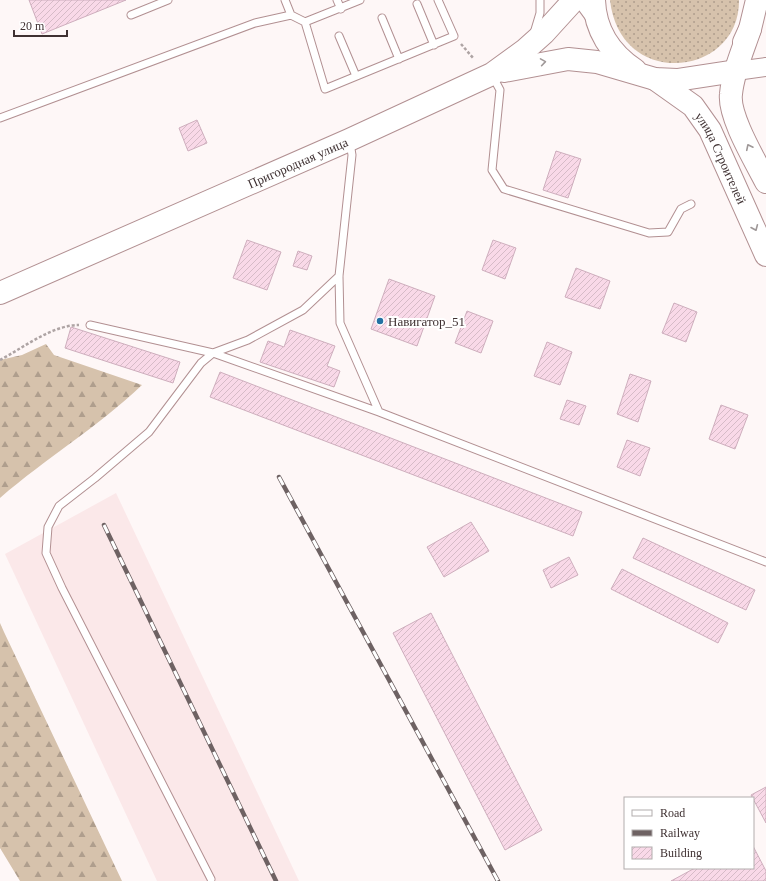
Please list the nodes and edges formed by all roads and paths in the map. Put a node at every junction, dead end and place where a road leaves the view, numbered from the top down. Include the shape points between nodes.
1 (168, 0) edge
2 (285, 0) edge
3 (337, 0) edge
4 (360, 0) edge
5 (438, 0) edge
6 (540, 0) edge
7 (575, 0) edge
8 (594, 0) edge
9 (758, 0) edge
10 (417, 4) dead end
11 (341, 9) junction
12 (766, 13) edge
13 (131, 15) dead end
14 (291, 15) junction
15 (382, 18) dead end
16 (306, 22) junction
17 (750, 29) junction
18 (339, 36) dead end
19 (454, 36) junction
20 (434, 45) junction
21 (610, 48) junction
22 (525, 50) junction
23 (399, 59) junction
24 (474, 59) dead end
25 (766, 67) edge
26 (736, 71) junction
27 (492, 74) junction
28 (356, 76) junction
29 (648, 76) junction
30 (703, 76) junction
31 (0, 118) edge
32 (349, 140) junction
33 (766, 182) edge
34 (691, 204) dead end
35 (766, 255) edge
36 (339, 276) junction
37 (0, 293) edge
38 (90, 325) joint
39 (213, 353) junction
40 (0, 360) edge
41 (379, 412) junction
42 (766, 562) edge
43 (211, 879) dead end

1 - 13 lane
2 - 14 lane
3 - 11 lane
4 - 11 lane
5 - 19 lane
6 - 22 lane via 536,28
7 - 21 lane
7 - 22 main road, Пригородная улица
8 - 21 main road, улица Строителей via 594,11
9 - 12 street
9 - 17 main road
10 - 20 lane
11 - 16 lane
14 - 16 lane
14 - 31 lane via 255,22
15 - 23 lane
16 - 28 lane via 325,89
17 - 26 main road
17 - 30 main road via 731,60
18 - 28 lane
19 - 20 lane
19 - 24 path
20 - 23 lane
21 - 29 main road, улица Строителей via 624,62
22 - 27 main road, Пригородная улица
23 - 28 lane
25 - 26 street
26 - 30 main road
33 -> 26 main road via 733,114 731,95
27 -> 29 main road via 532,64 568,59 598,62
27 - 32 main road, Пригородная улица
27 - 34 lane via 500,90 492,170 504,188 649,233 668,232 681,209
29 - 30 main road via 677,80
29 -> 35 main road, улица Строителей via 694,106 710,130
32 - 36 lane via 352,155
32 - 37 main road, Пригородная улица
36 - 39 lane via 303,310 248,340
36 - 41 lane via 340,323
38 - 39 lane
38 - 40 path via 71,325 53,332
39 - 41 lane
39 - 43 lane via 200,363 149,432 59,506 48,527 46,553
41 - 42 lane

